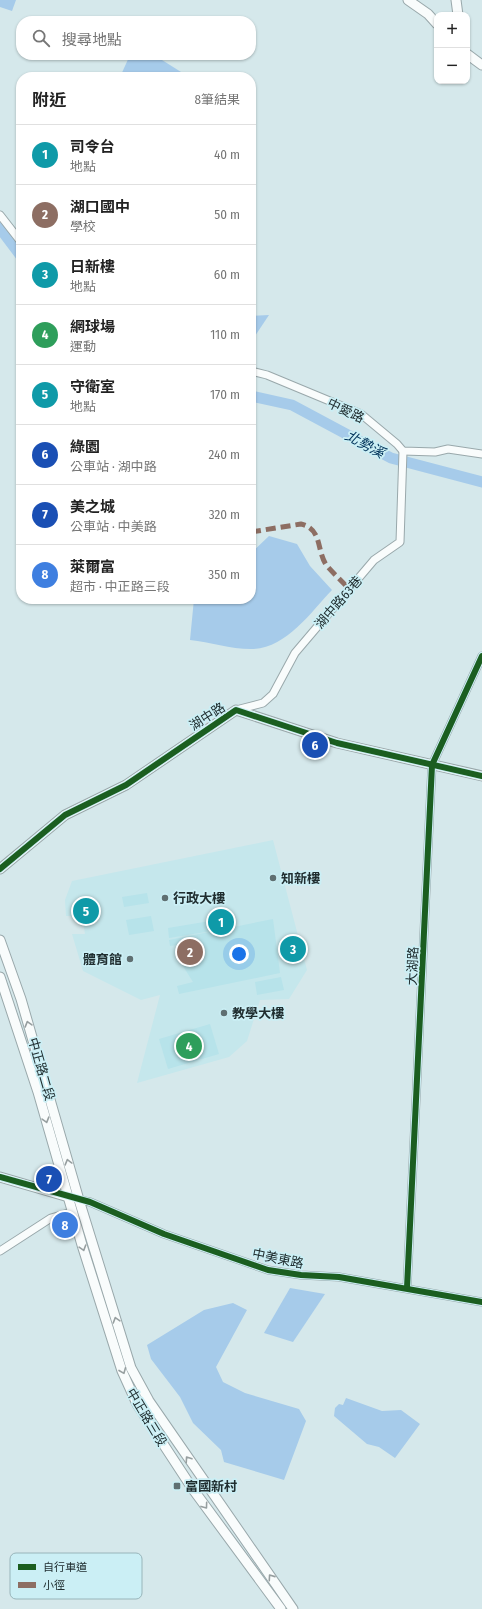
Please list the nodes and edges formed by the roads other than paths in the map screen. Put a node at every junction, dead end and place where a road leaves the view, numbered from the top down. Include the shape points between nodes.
1 (408, 0) edge
2 (456, 0) edge
3 (458, 12) edge
4 (434, 21) edge
5 (470, 56) edge
6 (482, 65) edge
7 (0, 215) edge
8 (16, 236) edge
9 (256, 372) edge
10 (403, 451) junction
11 (482, 454) edge
12 (482, 656) edge
13 (236, 710) junction
14 (432, 765) junction
15 (482, 776) edge
16 (0, 869) edge
17 (0, 940) edge
18 (0, 977) edge
19 (0, 1177) edge
20 (68, 1197) junction
21 (79, 1200) junction
22 (72, 1212) junction
23 (0, 1251) edge
24 (407, 1288) junction
25 (482, 1302) edge
26 (281, 1609) edge
27 (293, 1609) edge

1 - 4 main road
2 - 3 main road
5 - 6 main road
7 - 8 street
9 - 10 street, 中愛路 via 361,414
10 - 11 street via 435,452 448,449
10 - 13 street, 湖中路63巷 via 400,542 374,560 295,653 273,694 262,703
12 - 14 street, 大湖路
13 - 14 main road, 湖中路 via 337,743
13 - 16 main road, 湖中路 via 126,785 65,814
14 - 15 main road, 湖中路
14 - 24 street, 大湖路
21 -> 17 main road, 中正路二段 via 21,999
18 -> 20 main road, 中正路二段 via 40,1098
19 - 20 main road
20 - 21 main road
20 - 22 main road, 中正路三段
21 - 24 street, 中美東路 via 90,1202 164,1234 268,1270 340,1277
27 -> 21 main road, 中正路三段 via 149,1401 131,1368
22 - 23 street via 51,1218
22 -> 26 main road, 中正路三段 via 114,1348 137,1404 192,1488
24 - 25 street, 中美東路

